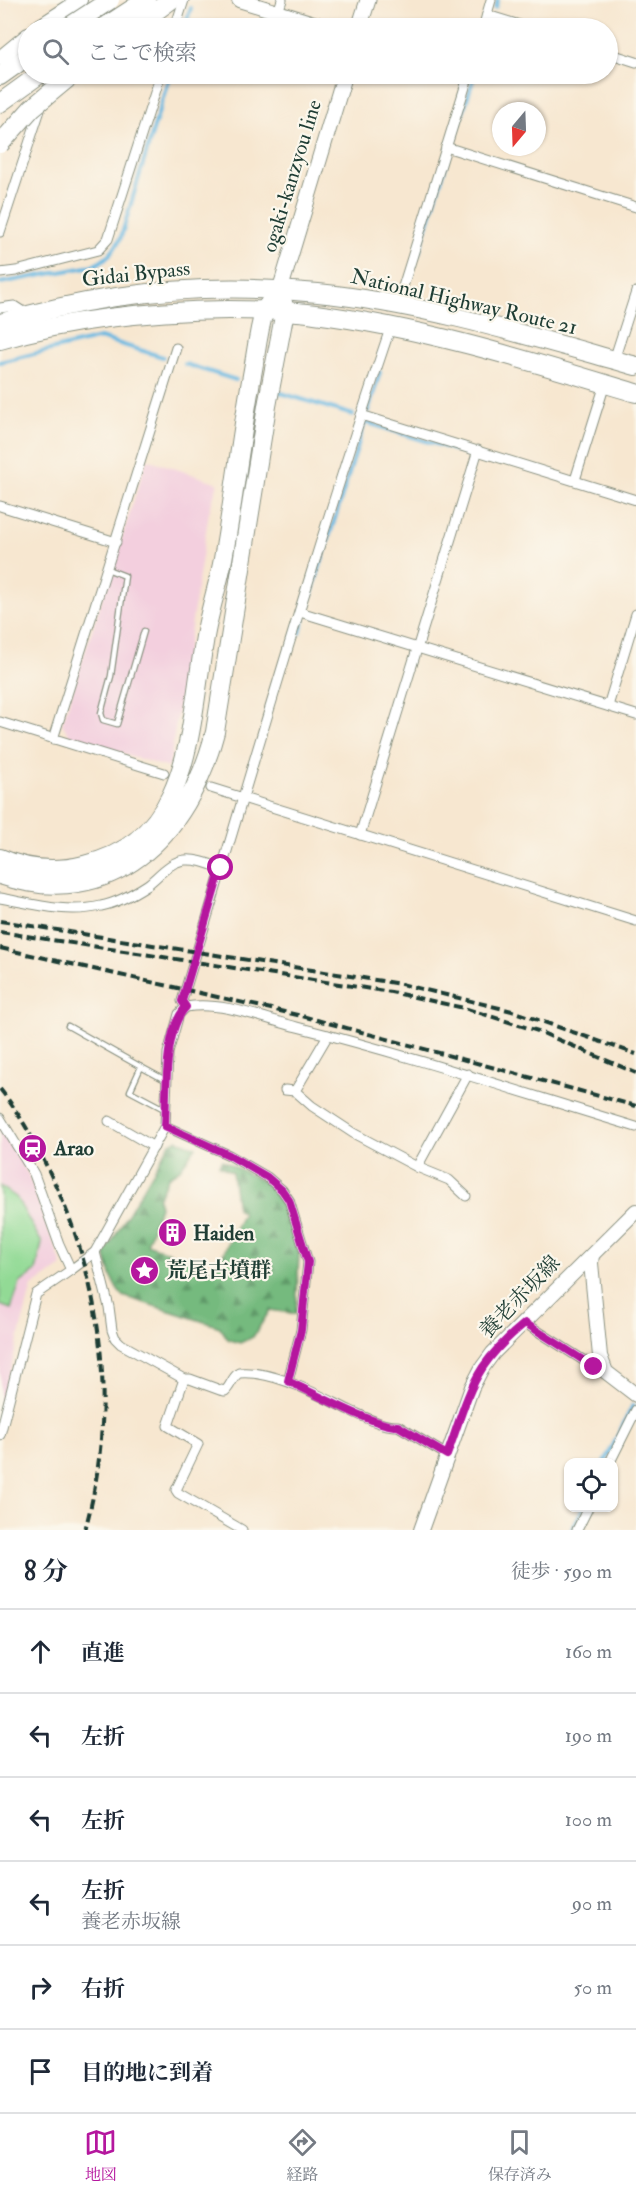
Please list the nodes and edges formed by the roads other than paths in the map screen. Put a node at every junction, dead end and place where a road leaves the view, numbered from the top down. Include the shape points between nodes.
1 (78, 0) edge
2 (110, 0) edge
3 (146, 0) edge
4 (171, 0) edge
5 (184, 0) edge
6 (240, 0) edge
7 (368, 0) edge
8 (491, 0) edge
9 (280, 6) edge
10 (487, 15) junction
11 (52, 18) edge
12 (71, 18) edge
13 (82, 18) edge
14 (118, 18) edge
15 (147, 18) edge
16 (178, 18) edge
17 (307, 18) edge
18 (362, 18) edge
19 (486, 18) edge
20 (497, 18) edge
21 (18, 43) edge
22 (618, 56) edge
23 (0, 58) edge
24 (636, 62) edge
25 (18, 63) edge
26 (0, 76) edge
27 (26, 84) edge
28 (50, 84) edge
29 (61, 84) edge
30 (157, 84) edge
31 (342, 84) edge
32 (465, 84) edge
33 (0, 103) edge
34 (0, 144) edge
35 (446, 147) junction
36 (636, 207) edge
37 (0, 232) edge
38 (0, 273) edge
39 (280, 290) junction
40 (636, 292) edge
41 (397, 306) junction
42 (0, 308) edge
43 (265, 310) junction
44 (285, 311) junction
45 (28, 316) junction
46 (0, 323) edge
47 (391, 326) junction
48 (0, 340) edge
49 (176, 348) dead end
50 (614, 360) junction
51 (636, 366) edge
52 (605, 384) junction
53 (636, 393) edge
54 (361, 415) junction
55 (478, 450) junction
56 (575, 480) junction
57 (636, 500) edge
58 (0, 506) edge
59 (116, 542) junction
60 (107, 569) junction
61 (300, 612) junction
62 (636, 614) edge
63 (144, 631) dead end
64 (417, 648) junction
65 (608, 706) junction
66 (636, 715) edge
67 (0, 722) edge
68 (53, 739) junction
69 (164, 773) dead end
70 (211, 788) dead end
71 (242, 798) junction
72 (360, 835) junction
73 (0, 858) edge
74 (221, 868) junction
75 (0, 875) edge
76 (0, 898) edge
77 (636, 921) edge
78 (186, 1007) junction
79 (68, 1026) dead end
80 (328, 1035) junction
81 (141, 1067) junction
82 (468, 1074) junction
83 (167, 1082) junction
84 (166, 1110) junction
85 (0, 1118) edge
86 (109, 1121) dead end
87 (165, 1126) junction
88 (636, 1127) edge
89 (154, 1147) junction
90 (417, 1167) junction
91 (466, 1196) dead end
92 (636, 1211) edge
93 (95, 1252) junction
94 (592, 1255) junction
95 (71, 1270) junction
96 (525, 1323) junction
97 (606, 1371) junction
98 (184, 1379) junction
99 (288, 1381) junction
100 (636, 1395) edge
101 (636, 1410) edge
102 (0, 1435) edge
103 (447, 1455) junction
104 (612, 1458) edge
105 (586, 1512) edge
106 (242, 1530) edge
107 (421, 1530) edge
108 (577, 1530) edge

1 - 11 main road
1 - 12 street
2 - 13 highway, bridge
3 - 14 highway
4 - 15 highway
5 - 16 street
6 - 9 main road
7 - 18 main road
8 - 10 street
9 - 17 main road
10 - 19 street
10 - 20 street
21 - 23 main road
22 - 24 street
25 - 26 highway
27 - 33 highway
28 - 37 street
29 - 34 highway, bridge via 32,108
30 - 38 street via 108,239 98,250
31 - 39 main road, ogaki-kanzyou line
32 - 35 street
35 - 36 street
35 - 41 street
39 - 41 highway, National Highway Route 21
39 - 43 highway
39 - 44 highway
39 - 45 highway, Gidai Bypass via 194,289 129,295
40 - 50 street
41 - 50 highway, National Highway Route 21
42 - 45 street via 14,306
43 - 44 highway, National Highway Route 21
43 - 48 highway, Gidai Bypass via 130,315
43 - 73 highway via 189,742 174,790 149,828 114,855 72,868 51,869
44 - 47 highway, National Highway Route 21
44 - 75 highway via 215,732 202,775 166,833 125,867 105,876 63,885 40,885
45 - 46 highway, Gidai Bypass
47 - 52 highway, National Highway Route 21
47 - 54 street
49 - 59 street
50 - 51 highway, National Highway Route 21
52 - 53 highway, National Highway Route 21
52 - 56 street
54 - 55 street
54 - 61 street
55 - 56 street
55 - 64 street
56 - 57 street
58 - 59 street
59 - 60 street
60 - 63 lane via 125,576 111,676 101,713 103,720 117,724
60 - 68 street
61 - 64 street
61 - 71 street
62 - 65 street
64 - 65 street
64 - 72 street
65 - 66 street
67 - 68 street
68 - 69 street
70 - 71 street
71 - 72 street
71 - 74 street
72 - 77 street
74 - 76 street via 183,860 124,898 80,910
74 - 78 street via 182,1001
78 - 80 street via 222,1007
78 - 83 street via 179,1014 168,1053
79 - 81 lane
80 - 82 street
80 - 90 street via 290,1090 354,1133
81 - 83 lane
81 - 84 lane via 130,1091
82 - 88 street
82 - 90 street
83 - 84 street
84 - 87 street
85 - 95 street via 34,1174
86 - 89 street
87 - 89 street
87 - 99 street via 267,1177 289,1200 308,1262 301,1330
89 - 93 street
90 - 91 street via 449,1180
92 - 94 main road, 養老赤坂線
93 - 95 street
93 - 98 street via 115,1338
94 - 96 main road, 養老赤坂線
94 - 97 main road via 600,1356
95 - 102 street via 36,1294
96 - 97 street
96 - 103 main road, 養老赤坂線 via 482,1368
97 - 100 main road
98 - 99 street via 225,1391 239,1373
98 - 106 street via 168,1426 198,1444 176,1490
99 - 103 street via 364,1417 398,1426
101 - 104 street
103 - 107 main road, 養老赤坂線
105 - 108 street

